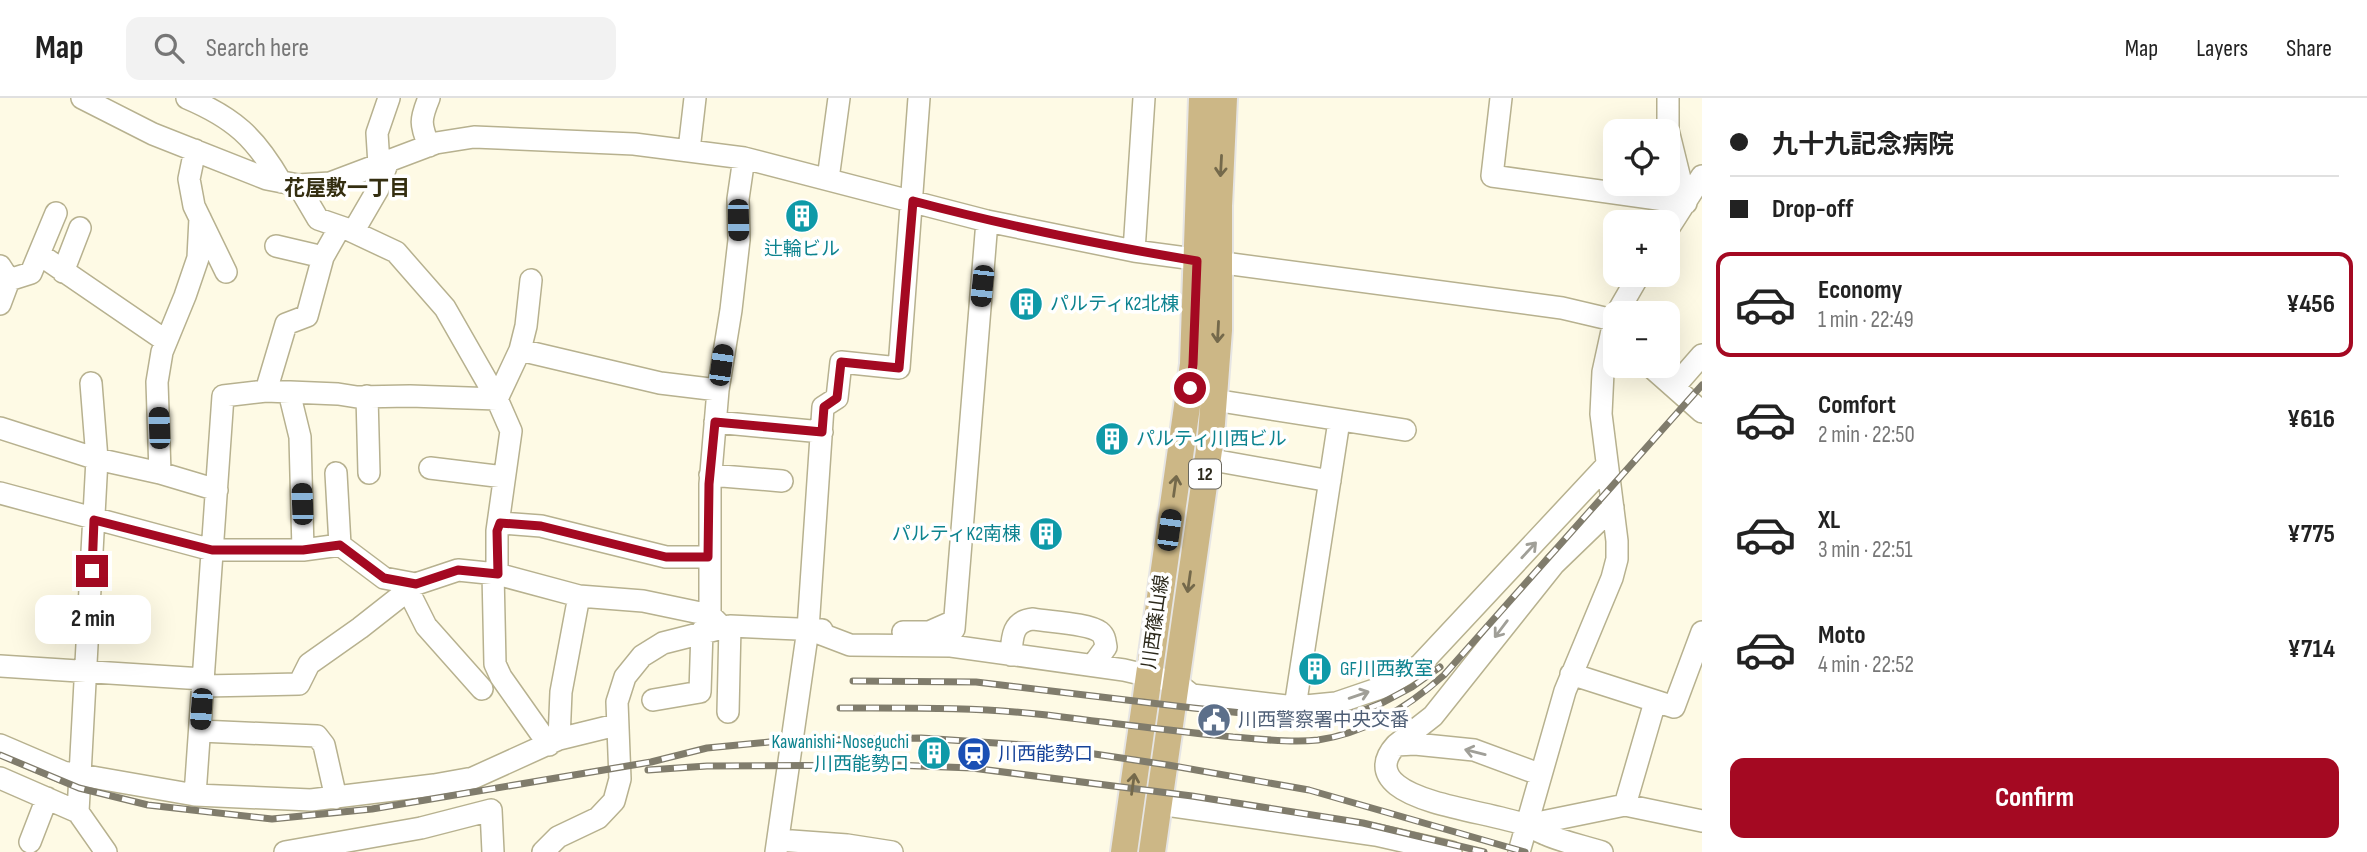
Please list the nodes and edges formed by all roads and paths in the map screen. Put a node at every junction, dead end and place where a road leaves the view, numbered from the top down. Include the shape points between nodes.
1 (82, 98) edge
2 (187, 98) edge
3 (389, 98) edge
4 (429, 98) edge
5 (695, 98) edge
6 (839, 98) edge
7 (919, 98) edge
8 (1144, 98) edge
9 (1202, 98) edge
10 (1224, 98) edge
11 (1501, 98) edge
12 (1668, 98) edge
13 (429, 146) junction
14 (195, 150) junction
15 (689, 150) junction
16 (744, 158) junction
17 (383, 163) junction
18 (1702, 176) edge
19 (828, 179) junction
20 (290, 184) junction
21 (913, 201) junction
22 (1686, 203) junction
23 (1680, 212) edge
24 (56, 213) dead end
25 (200, 218) junction
26 (987, 221) junction
27 (80, 228) dead end
28 (346, 229) junction
29 (275, 246) dead end
30 (1133, 251) junction
31 (39, 254) junction
32 (323, 257) junction
33 (1208, 262) junction
34 (63, 272) junction
35 (226, 272) dead end
36 (5, 273) edge
37 (531, 280) dead end
38 (0, 304) edge
39 (1603, 320) edge
40 (166, 341) junction
41 (520, 350) junction
42 (1702, 355) edge
43 (1603, 372) edge
44 (1664, 378) edge
45 (91, 383) dead end
46 (1674, 387) junction
47 (718, 390) junction
48 (266, 391) junction
49 (289, 392) junction
50 (367, 396) junction
51 (497, 400) junction
52 (1213, 400) junction
53 (1702, 412) edge
54 (1339, 421) junction
55 (715, 422) junction
56 (0, 428) edge
57 (1405, 430) dead end
58 (822, 432) junction
59 (97, 459) junction
60 (1207, 460) junction
61 (1606, 466) junction
62 (430, 468) dead end
63 (160, 473) junction
64 (335, 473) dead end
65 (369, 473) dead end
66 (710, 475) junction
67 (504, 477) junction
68 (782, 481) dead end
69 (1330, 481) junction
70 (217, 490) junction
71 (0, 493) edge
72 (1613, 507) junction
73 (94, 520) junction
74 (500, 523) junction
75 (340, 545) junction
76 (212, 550) junction
77 (303, 550) junction
78 (708, 557) junction
79 (495, 574) junction
80 (412, 587) junction
81 (579, 596) junction
82 (716, 625) junction
83 (954, 625) junction
84 (808, 629) junction
85 (1702, 632) edge
86 (938, 646) junction
87 (970, 649) junction
88 (1011, 655) junction
89 (1093, 665) junction
90 (0, 666) edge
91 (86, 673) junction
92 (1571, 674) junction
93 (1148, 675) junction
94 (1175, 682) junction
95 (203, 683) junction
96 (482, 689) dead end
97 (653, 700) dead end
98 (1655, 702) junction
99 (1295, 707) junction
100 (728, 712) dead end
101 (200, 731) junction
102 (617, 734) junction
103 (553, 742) junction
104 (1396, 744) junction
105 (0, 746) edge
106 (79, 774) junction
107 (1539, 774) junction
108 (0, 778) edge
109 (195, 794) junction
110 (47, 798) junction
111 (335, 798) junction
112 (1159, 804) junction
113 (1625, 806) junction
114 (78, 812) junction
115 (1702, 821) edge
116 (1527, 825) junction
117 (30, 842) dead end
118 (1376, 844) edge
119 (777, 846) edge
120 (106, 852) edge
121 (288, 852) edge
122 (492, 852) edge
123 (543, 852) edge
124 (891, 852) edge
125 (1124, 852) edge
126 (1152, 852) edge
127 (1451, 852) edge
128 (1519, 852) edge
129 (1602, 852) edge

1 - 14 street
2 - 20 street via 239,126
3 - 17 street via 377,133
4 - 13 street via 421,117
5 - 15 street
6 - 19 street
7 - 21 street
8 - 30 street
9 - 33 main road, 川西篠山線 / 12
10 -> 33 main road, 川西篠山線 / 12
11 - 22 street via 1492,176
12 - 22 street via 1668,130
13 - 15 street via 474,137
13 - 17 street
14 - 20 street
14 - 25 street via 189,179
15 - 16 street
16 - 19 street
16 - 47 street via 739,240
17 - 20 street via 330,183
17 - 28 street via 378,189
18 - 22 street
19 - 21 street
20 - 28 street via 318,219
21 - 26 street
21 - 58 street via 899,368 841,362 837,398 824,407
22 - 23 street
24 - 31 street
25 - 35 street
25 - 40 street via 198,258
26 - 30 street
26 - 83 street
27 - 34 street
28 - 32 street
28 - 51 street via 396,252 445,308
29 - 32 street
30 - 33 street
31 - 34 street
31 - 36 street via 31,273
32 - 48 street via 307,316 286,324
33 - 39 street via 1562,307
33 -> 52 main road, 川西篠山線 / 12 via 1219,330
93 -> 33 main road, 川西篠山線 / 12
34 - 40 street
36 - 38 street
37 - 41 street
40 - 63 street via 157,382
41 - 47 street via 660,383
41 - 51 street
42 - 46 street
43 - 61 street
44 - 46 street
45 - 59 street
46 - 53 street
47 - 55 street
48 - 49 street
48 - 70 street via 223,396
49 - 50 street
49 - 77 street via 300,437
50 - 51 street
50 - 65 street
51 - 67 street via 510,431
52 - 54 street
52 - 60 main road, 川西篠山線 / 12
54 - 57 street
54 - 69 street
55 - 58 street
55 - 66 street
56 - 59 street
58 - 84 street
59 - 63 street
59 - 73 street
60 - 69 street
60 -> 94 main road, 川西篠山線 / 12
61 - 72 street
99 -> 61 street via 1336,703 1386,686 1420,665
62 - 67 street
63 - 70 street
64 - 75 street
66 - 68 street
66 - 78 street
67 - 74 street
69 - 99 street
70 - 76 street
71 - 73 street
72 - 92 street via 1617,559
72 -> 104 street via 1553,564 1433,716
73 - 76 street
73 - 91 street
74 - 78 street via 541,526 666,557
74 - 79 street
75 - 77 street
75 - 80 street via 384,578
76 - 77 street
76 - 95 street
78 - 82 street via 708,604
79 - 80 street via 458,570
79 - 81 street
79 - 103 street via 495,664
80 - 95 street via 309,664 299,684
80 - 96 street via 426,626
81 - 82 street via 643,601
81 - 103 street
82 - 84 street
82 - 97 street via 700,692
82 - 100 street
82 - 102 street via 663,643 642,656 625,677 617,702
83 - 84 street via 929,632
83 - 86 street
83 - 87 street
84 - 86 street via 850,645
84 - 119 street
85 - 98 street via 1674,707
86 - 87 street
87 - 88 street
88 - 89 street
88 - 89 street via 1017,625 1033,619 1101,633 1106,647
89 - 93 street
90 - 91 street
91 - 95 street
91 - 106 street
92 - 98 street
92 - 107 street
93 - 94 street
125 -> 93 main road, 川西篠山線 / 12
94 - 99 street via 1192,695
94 - 112 main road, 川西篠山線 / 12
95 - 101 street
98 - 113 street
101 - 109 street
101 - 111 street via 317,736 324,744
102 - 103 street
102 - 123 street via 620,779 614,801 598,818 558,837
103 - 111 street via 473,778
107 -> 104 street via 1474,750
104 - 116 street via 1386,755 1385,766 1395,784 1407,792
105 - 106 street via 62,772
106 - 109 street
106 - 114 street
107 - 116 street
108 - 110 street
109 - 111 street via 269,800
110 - 114 street
110 - 117 street
112 - 118 street
112 - 126 main road, 川西篠山線 / 12
113 - 115 street
113 - 116 street
114 - 120 street
116 - 128 street
116 - 129 street
118 - 127 street
119 - 124 street via 847,845
121 - 122 street via 491,810

